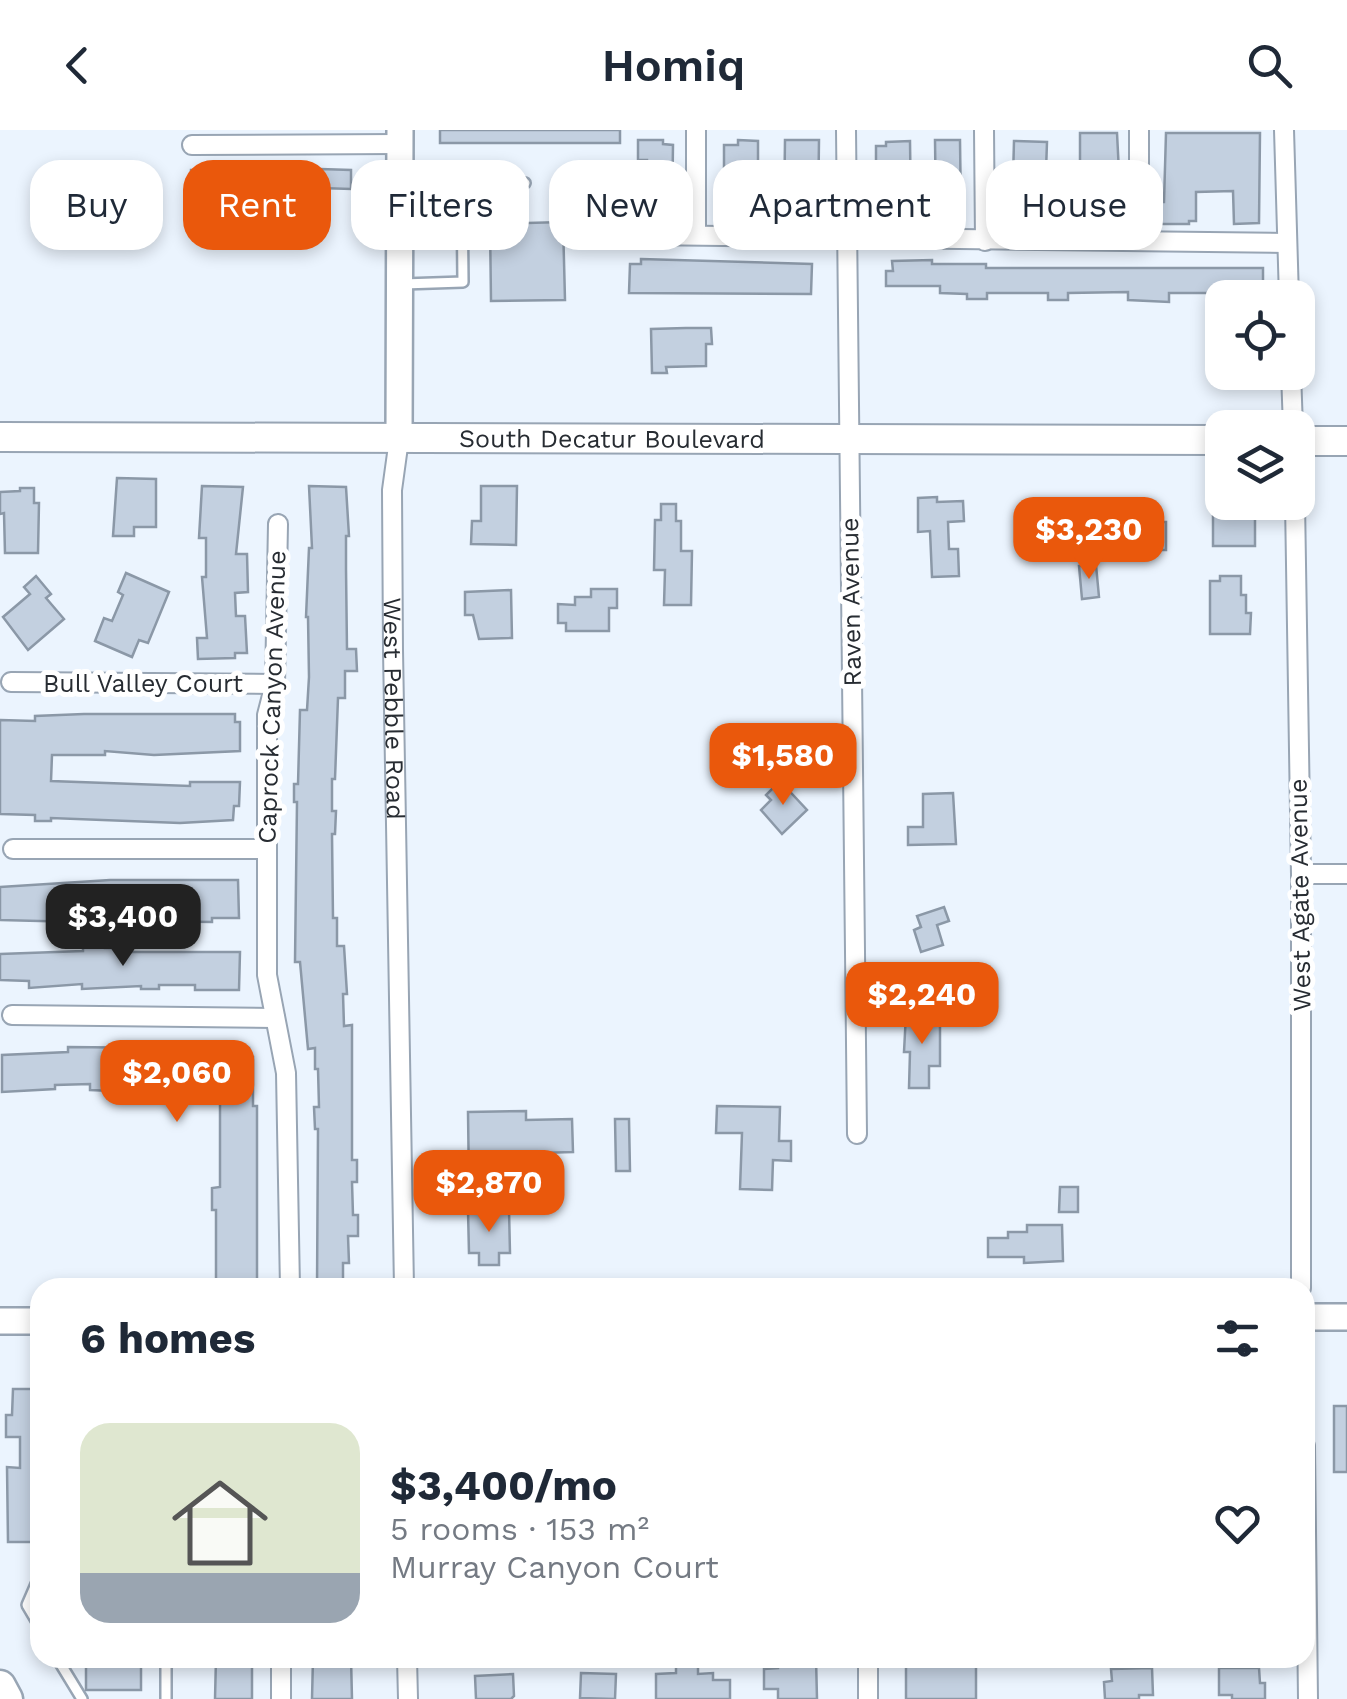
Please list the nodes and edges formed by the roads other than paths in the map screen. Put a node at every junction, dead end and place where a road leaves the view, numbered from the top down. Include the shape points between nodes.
1 (696, 130) edge
2 (846, 130) edge
3 (984, 130) edge
4 (1139, 130) edge
5 (1284, 130) edge
6 (400, 137) edge
7 (192, 145) dead end
8 (846, 160) edge
9 (1139, 160) edge
10 (693, 236) edge
11 (696, 236) junction
12 (713, 236) edge
13 (966, 237) edge
14 (985, 241) junction
15 (1287, 243) junction
16 (400, 250) edge
17 (463, 250) edge
18 (846, 250) edge
19 (1288, 280) edge
20 (400, 284) junction
21 (0, 437) edge
22 (399, 438) junction
23 (849, 440) junction
24 (1205, 440) edge
25 (1315, 440) edge
26 (1347, 441) edge
27 (1295, 520) edge
28 (278, 524) dead end
29 (10, 682) dead end
30 (274, 684) junction
31 (13, 849) dead end
32 (267, 849) junction
33 (1301, 874) junction
34 (1347, 874) edge
35 (12, 1015) dead end
36 (274, 1018) junction
37 (857, 1134) dead end
38 (290, 1278) edge
39 (404, 1278) edge
40 (1302, 1278) edge
41 (1315, 1317) edge
42 (1347, 1317) edge
43 (0, 1321) edge
44 (30, 1322) edge
45 (63, 1668) edge
46 (166, 1668) edge
47 (281, 1668) edge
48 (407, 1668) edge
49 (868, 1668) edge
50 (1308, 1668) edge
51 (0, 1686) edge
52 (7, 1699) edge
53 (82, 1699) edge
54 (166, 1699) edge
55 (281, 1699) edge
56 (408, 1699) edge
57 (868, 1699) edge
58 (1308, 1699) edge

1 - 11 street
2 - 8 street, Raven Avenue
3 - 14 street
4 - 9 street
5 - 15 street
6 - 7 street
10 - 11 street
11 - 12 street
13 - 14 street
14 - 15 street
15 - 19 street
16 - 20 street, West Pebble Road
17 - 20 lane via 463,282
18 - 23 street, Raven Avenue
20 - 22 street, West Pebble Road
21 - 22 main road, South Decatur Boulevard
22 - 23 main road, South Decatur Boulevard
22 - 39 street, West Pebble Road via 392,614
23 - 24 main road, South Decatur Boulevard
23 - 37 street, Raven Avenue
25 - 26 main road
27 - 33 street, West Agate Avenue
28 - 30 street, Caprock Canyon Avenue
29 - 30 street, Bull Valley Court
30 - 32 street, Caprock Canyon Avenue via 267,715
31 - 32 street
32 - 36 street, Caprock Canyon Avenue via 267,975
33 - 34 street
33 - 40 street, West Agate Avenue
35 - 36 street
36 - 38 street, Caprock Canyon Avenue via 286,1073
41 - 42 street
43 - 44 street
45 - 53 lane
46 - 54 lane
47 - 55 street
48 - 56 street
49 - 57 street
50 - 58 street
51 - 52 highway

